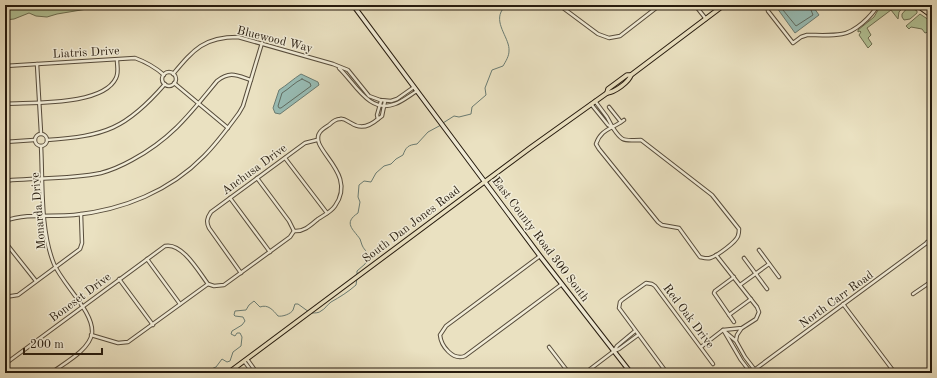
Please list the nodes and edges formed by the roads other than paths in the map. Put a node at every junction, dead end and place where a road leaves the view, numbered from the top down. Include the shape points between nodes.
1 (353, 5) edge
2 (560, 5) edge
3 (660, 5) edge
4 (695, 5) edge
5 (724, 5) edge
6 (767, 5) edge
7 (878, 5) edge
8 (917, 5) edge
9 (932, 16) edge
10 (706, 19) junction
11 (262, 43) junction
12 (117, 60) junction
13 (36, 64) junction
14 (5, 66) edge
15 (338, 66) junction
16 (173, 74) junction
17 (164, 75) junction
18 (251, 80) junction
19 (174, 83) junction
20 (165, 84) junction
21 (414, 87) junction
22 (417, 91) junction
23 (402, 95) junction
24 (405, 99) junction
25 (381, 101) junction
26 (385, 101) junction
27 (595, 101) junction
28 (39, 102) junction
29 (5, 104) edge
30 (198, 104) junction
31 (592, 104) junction
32 (380, 105) junction
33 (384, 105) junction
34 (609, 107) dead end
35 (378, 119) junction
36 (228, 128) junction
37 (613, 128) junction
38 (41, 133) junction
39 (35, 140) junction
40 (47, 140) junction
41 (317, 140) junction
42 (5, 142) edge
43 (41, 146) junction
44 (285, 158) junction
45 (43, 178) junction
46 (257, 178) junction
47 (5, 181) edge
48 (485, 181) junction
49 (230, 198) junction
50 (327, 213) junction
51 (81, 214) junction
52 (44, 216) junction
53 (5, 221) edge
54 (294, 231) junction
55 (932, 239) edge
56 (5, 242) edge
57 (927, 242) junction
58 (932, 249) edge
59 (759, 250) dead end
60 (270, 252) junction
61 (716, 255) junction
62 (540, 256) junction
63 (744, 258) dead end
64 (147, 259) junction
65 (769, 264) junction
66 (55, 267) junction
67 (242, 273) junction
68 (755, 273) junction
69 (734, 277) junction
70 (778, 277) dead end
71 (119, 279) junction
72 (36, 281) junction
73 (932, 281) edge
74 (208, 284) junction
75 (562, 284) junction
76 (740, 285) junction
77 (767, 289) dead end
78 (913, 294) dead end
79 (5, 297) edge
80 (751, 299) junction
81 (180, 304) junction
82 (843, 304) junction
83 (82, 307) junction
84 (730, 315) junction
85 (734, 322) dead end
86 (152, 324) junction
87 (742, 328) junction
88 (724, 330) junction
89 (635, 331) junction
90 (91, 335) junction
91 (638, 335) junction
92 (736, 341) junction
93 (549, 347) dead end
94 (701, 347) junction
95 (614, 351) junction
96 (245, 360) junction
97 (5, 364) edge
98 (713, 364) dead end
99 (5, 368) edge
100 (755, 370) junction
101 (9, 373) edge
102 (51, 373) edge
103 (228, 373) edge
104 (253, 373) edge
105 (257, 373) edge
106 (569, 373) edge
107 (584, 373) edge
108 (631, 373) edge
109 (667, 373) edge
110 (750, 373) edge
111 (894, 373) edge

1 - 21 street, East County Road 300 South
2 - 3 street via 598,34 612,38 620,36
4 - 10 street
5 - 10 main road, South Dan Jones Road
6 - 7 street via 768,11 793,43 807,35 842,34 852,30 873,14
8 - 9 main road
10 - 27 main road, South Dan Jones Road via 631,75 622,85
11 - 15 street, Bluewood Way
11 - 16 street, Bluewood Way via 238,37 215,39 194,50
11 - 18 street
12 - 13 street, Liatris Drive
12 - 17 street, Liatris Drive via 135,58 153,66
12 - 28 street via 118,73 108,87 73,100
13 - 14 street, Liatris Drive
13 - 28 street
15 - 25 street, Bluewood Way via 348,70 369,96
15 - 32 street via 369,101
16 - 17 street via 168,72
16 - 19 street via 176,79
17 - 20 street via 162,79
18 - 30 street via 228,74 217,81
18 - 36 street via 243,106
19 - 20 street via 170,86
19 - 30 street
20 - 40 street via 141,110 115,127 90,136
21 - 22 street, East County Road 300 South
21 - 23 street
22 - 24 street
22 - 48 street, East County Road 300 South
23 - 24 street
23 - 26 street
24 - 33 street via 395,104
25 - 26 street
25 - 32 street
26 - 33 street
27 - 31 main road, South Dan Jones Road
27 - 37 street
28 - 29 street
28 - 38 street
30 - 36 street
30 - 45 street via 174,132 146,154 102,173
31 - 37 street
31 - 48 main road, South Dan Jones Road
32 - 33 street
32 - 35 street
33 - 35 street via 382,116
34 - 37 street via 623,121
35 - 41 street via 363,127 339,119 320,132
36 - 51 street via 194,165 160,189 129,203
37 - 61 street via 607,129 599,136 596,144 658,222 679,228 700,257 709,258
37 - 61 street via 620,138 641,140 712,195 739,229 735,241
38 - 39 street
38 - 40 street
39 - 42 street
39 - 43 street via 37,145
40 - 43 street
41 - 44 street, Anchusa Drive via 305,143
41 - 50 street via 337,170 341,183 338,201
43 - 45 street, Monarda Drive
44 - 46 street, Anchusa Drive
44 - 50 street
45 - 47 street
45 - 52 street, Monarda Drive
46 - 49 street, Anchusa Drive
46 - 54 street
48 - 62 street, East County Road 300 South
48 - 96 main road, South Dan Jones Road
49 - 60 street
49 - 67 street, Anchusa Drive via 211,212 207,223
50 - 54 street via 303,230
51 - 52 street
51 - 66 street via 80,249
52 - 53 street
52 - 66 street, Monarda Drive via 47,241
54 - 60 street
55 - 57 street, North Carr Road
56 - 72 street
57 - 58 street
57 - 82 street, North Carr Road
59 - 65 street
60 - 67 street
61 - 69 street
62 - 75 street, East County Road 300 South
62 - 75 street via 446,326 440,336 446,348 455,357 465,356
63 - 68 street
64 - 71 street, Boneset Drive
64 - 74 street, Boneset Drive via 165,246 174,246 184,252
64 - 81 street
65 - 68 street
65 - 70 street
66 - 72 street
66 - 83 street, Monarda Drive
67 - 74 street via 224,285
68 - 76 street
68 - 77 street
69 - 76 street
69 - 84 street via 714,294
71 - 83 street, Boneset Drive
71 - 86 street
72 - 79 street via 18,295
73 - 78 street
74 - 81 street
75 - 95 street, East County Road 300 South
76 - 80 street
80 - 84 street
80 - 87 street via 758,309 758,316
81 - 86 street
82 - 100 street, North Carr Road
82 - 111 street
83 - 90 street, Monarda Drive via 90,320
83 - 97 street, Boneset Drive
84 - 85 street
86 - 90 street via 125,343
87 - 88 street
87 - 92 street
88 - 92 street
88 - 94 street
88 - 110 street
89 - 91 street, Red Oak Drive
89 - 94 street, Red Oak Drive via 619,305 643,284 650,283 655,286
89 - 95 street
90 - 102 street via 85,347
91 - 95 street
91 - 109 street, Red Oak Drive
92 - 100 street
93 - 106 street
94 - 98 street, Red Oak Drive
95 - 107 street
95 - 108 street, East County Road 300 South
96 - 103 main road, South Dan Jones Road
96 - 104 street
96 - 105 street
99 - 101 street
100 - 110 street, North Carr Road

